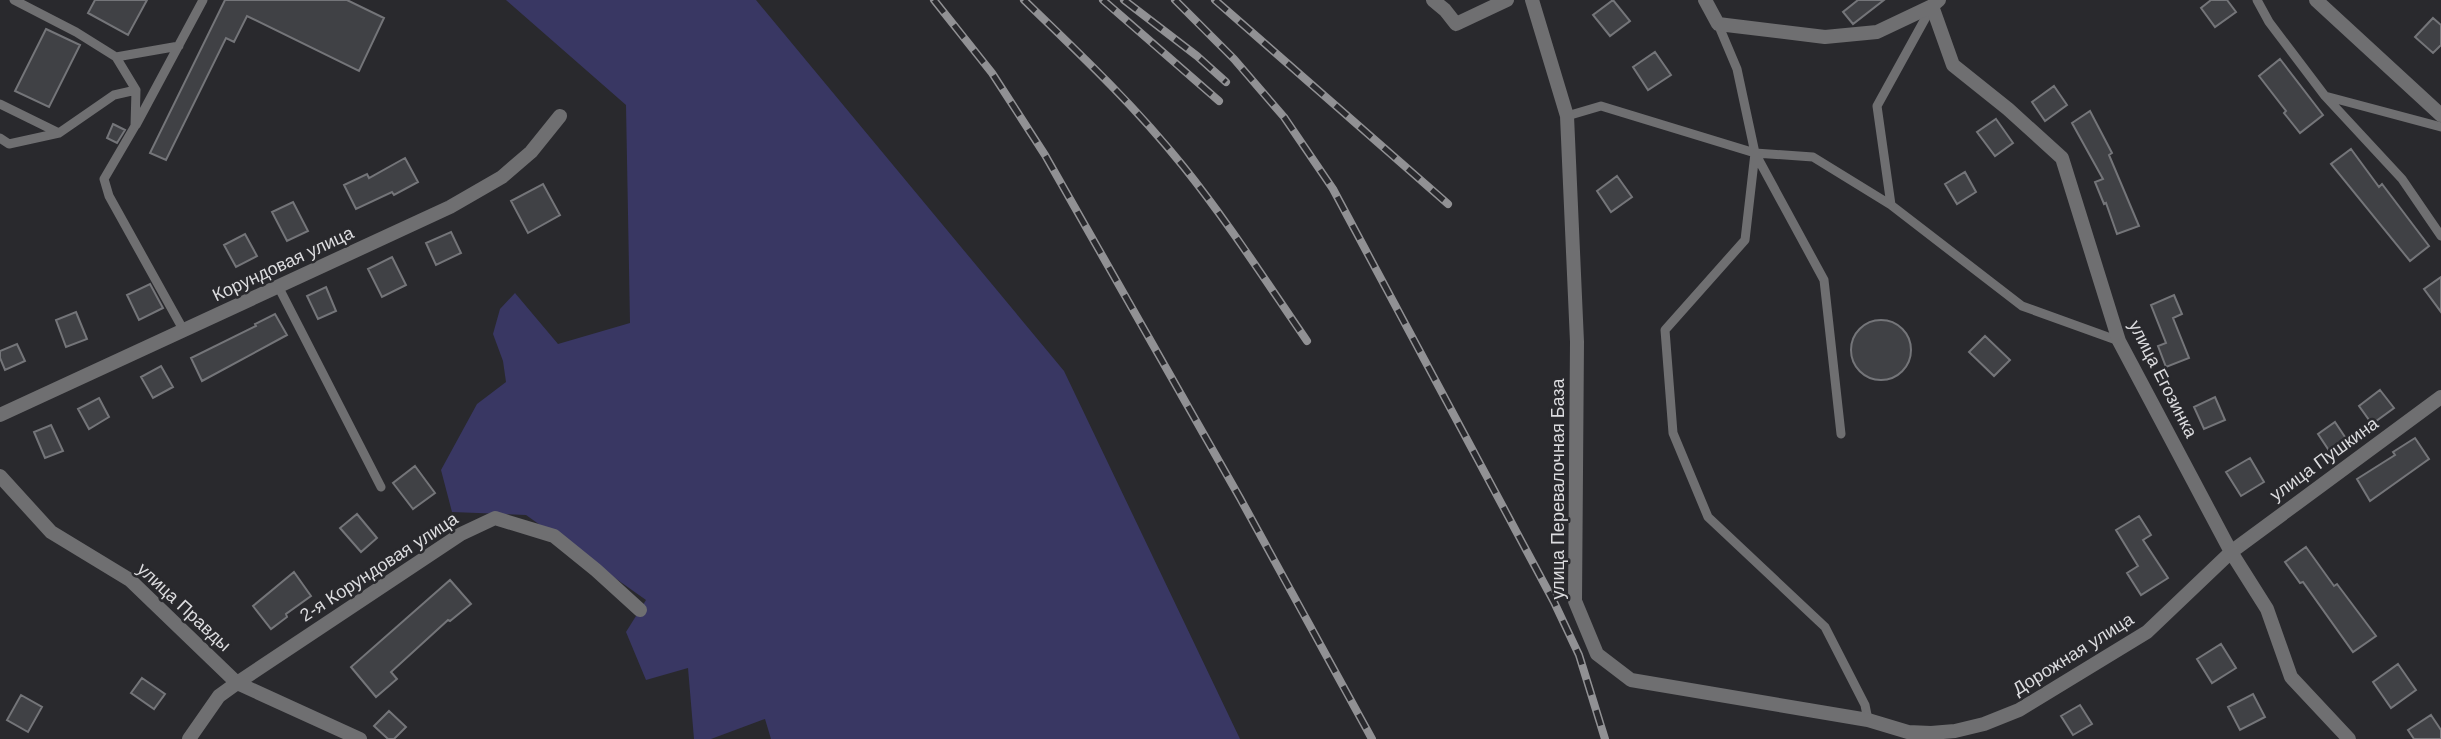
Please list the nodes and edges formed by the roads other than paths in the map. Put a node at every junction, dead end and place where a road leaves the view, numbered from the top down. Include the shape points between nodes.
1 (13, 0) edge
2 (203, 0) edge
3 (1433, 0) edge
4 (1507, 0) edge
5 (1532, 0) edge
6 (1705, 0) edge
7 (2257, 0) edge
8 (2316, 0) edge
9 (1936, 3) edge
10 (1718, 24) junction
11 (179, 46) junction
12 (116, 57) junction
13 (136, 90) junction
14 (2325, 96) junction
15 (0, 104) edge
16 (2441, 115) edge
17 (561, 116) dead end
18 (1567, 116) junction
19 (135, 126) junction
20 (2441, 127) edge
21 (58, 134) junction
22 (0, 138) edge
23 (1755, 153) junction
24 (1891, 205) junction
25 (2441, 236) edge
26 (279, 288) junction
27 (184, 331) junction
28 (2119, 341) junction
29 (2441, 397) edge
30 (0, 415) edge
31 (1841, 433) dead end
32 (0, 476) edge
33 (381, 487) dead end
34 (2231, 552) junction
35 (640, 610) dead end
36 (237, 683) junction
37 (1868, 720) junction
38 (1910, 735) edge
39 (189, 739) edge
40 (360, 739) edge
41 (2349, 739) edge

1 - 12 lane
2 - 11 lane
3 - 4 street via 1457,24
5 - 18 street, улица Перевалочная База
6 - 10 street
7 - 14 lane
8 - 16 street
9 - 10 street via 1877,32 1825,37
9 - 24 lane via 1877,106
9 - 28 street, улица Егозинка via 1953,65 2062,158
10 - 23 lane via 1737,69
11 - 12 lane
11 - 19 lane
12 - 13 lane
13 - 19 lane
13 - 21 lane via 114,95
14 - 20 lane
14 - 25 lane via 2402,179
15 - 21 lane
17 - 26 street, Корундовая улица via 502,177 450,207
18 - 23 lane via 1601,106
18 - 37 street, улица Перевалочная База via 1577,342 1575,601 1597,654 1631,680
19 - 27 lane via 104,180
21 - 22 lane via 9,144
23 - 24 lane via 1813,156
23 - 31 lane via 1824,280
23 - 37 lane via 1745,240 1665,330 1673,433 1708,517 1825,627
24 - 28 lane via 2022,306
26 - 27 street, Корундовая улица
26 - 33 lane
27 - 30 street, Корундовая улица
28 - 34 street, улица Егозинка
29 - 34 street, улица Пушкина
32 - 36 street, улица Правды via 51,532 130,580
34 - 38 street, Дорожная улица via 2147,632 2019,710 1955,731
34 - 41 street, улица Егозинка via 2267,609 2291,677
35 - 36 street, 2-я Корундовая улица via 554,536 495,518 461,534
36 - 39 street, 2-я Корундовая улица via 219,696
36 - 40 street, улица Правды
37 - 38 street, улица Перевалочная База

